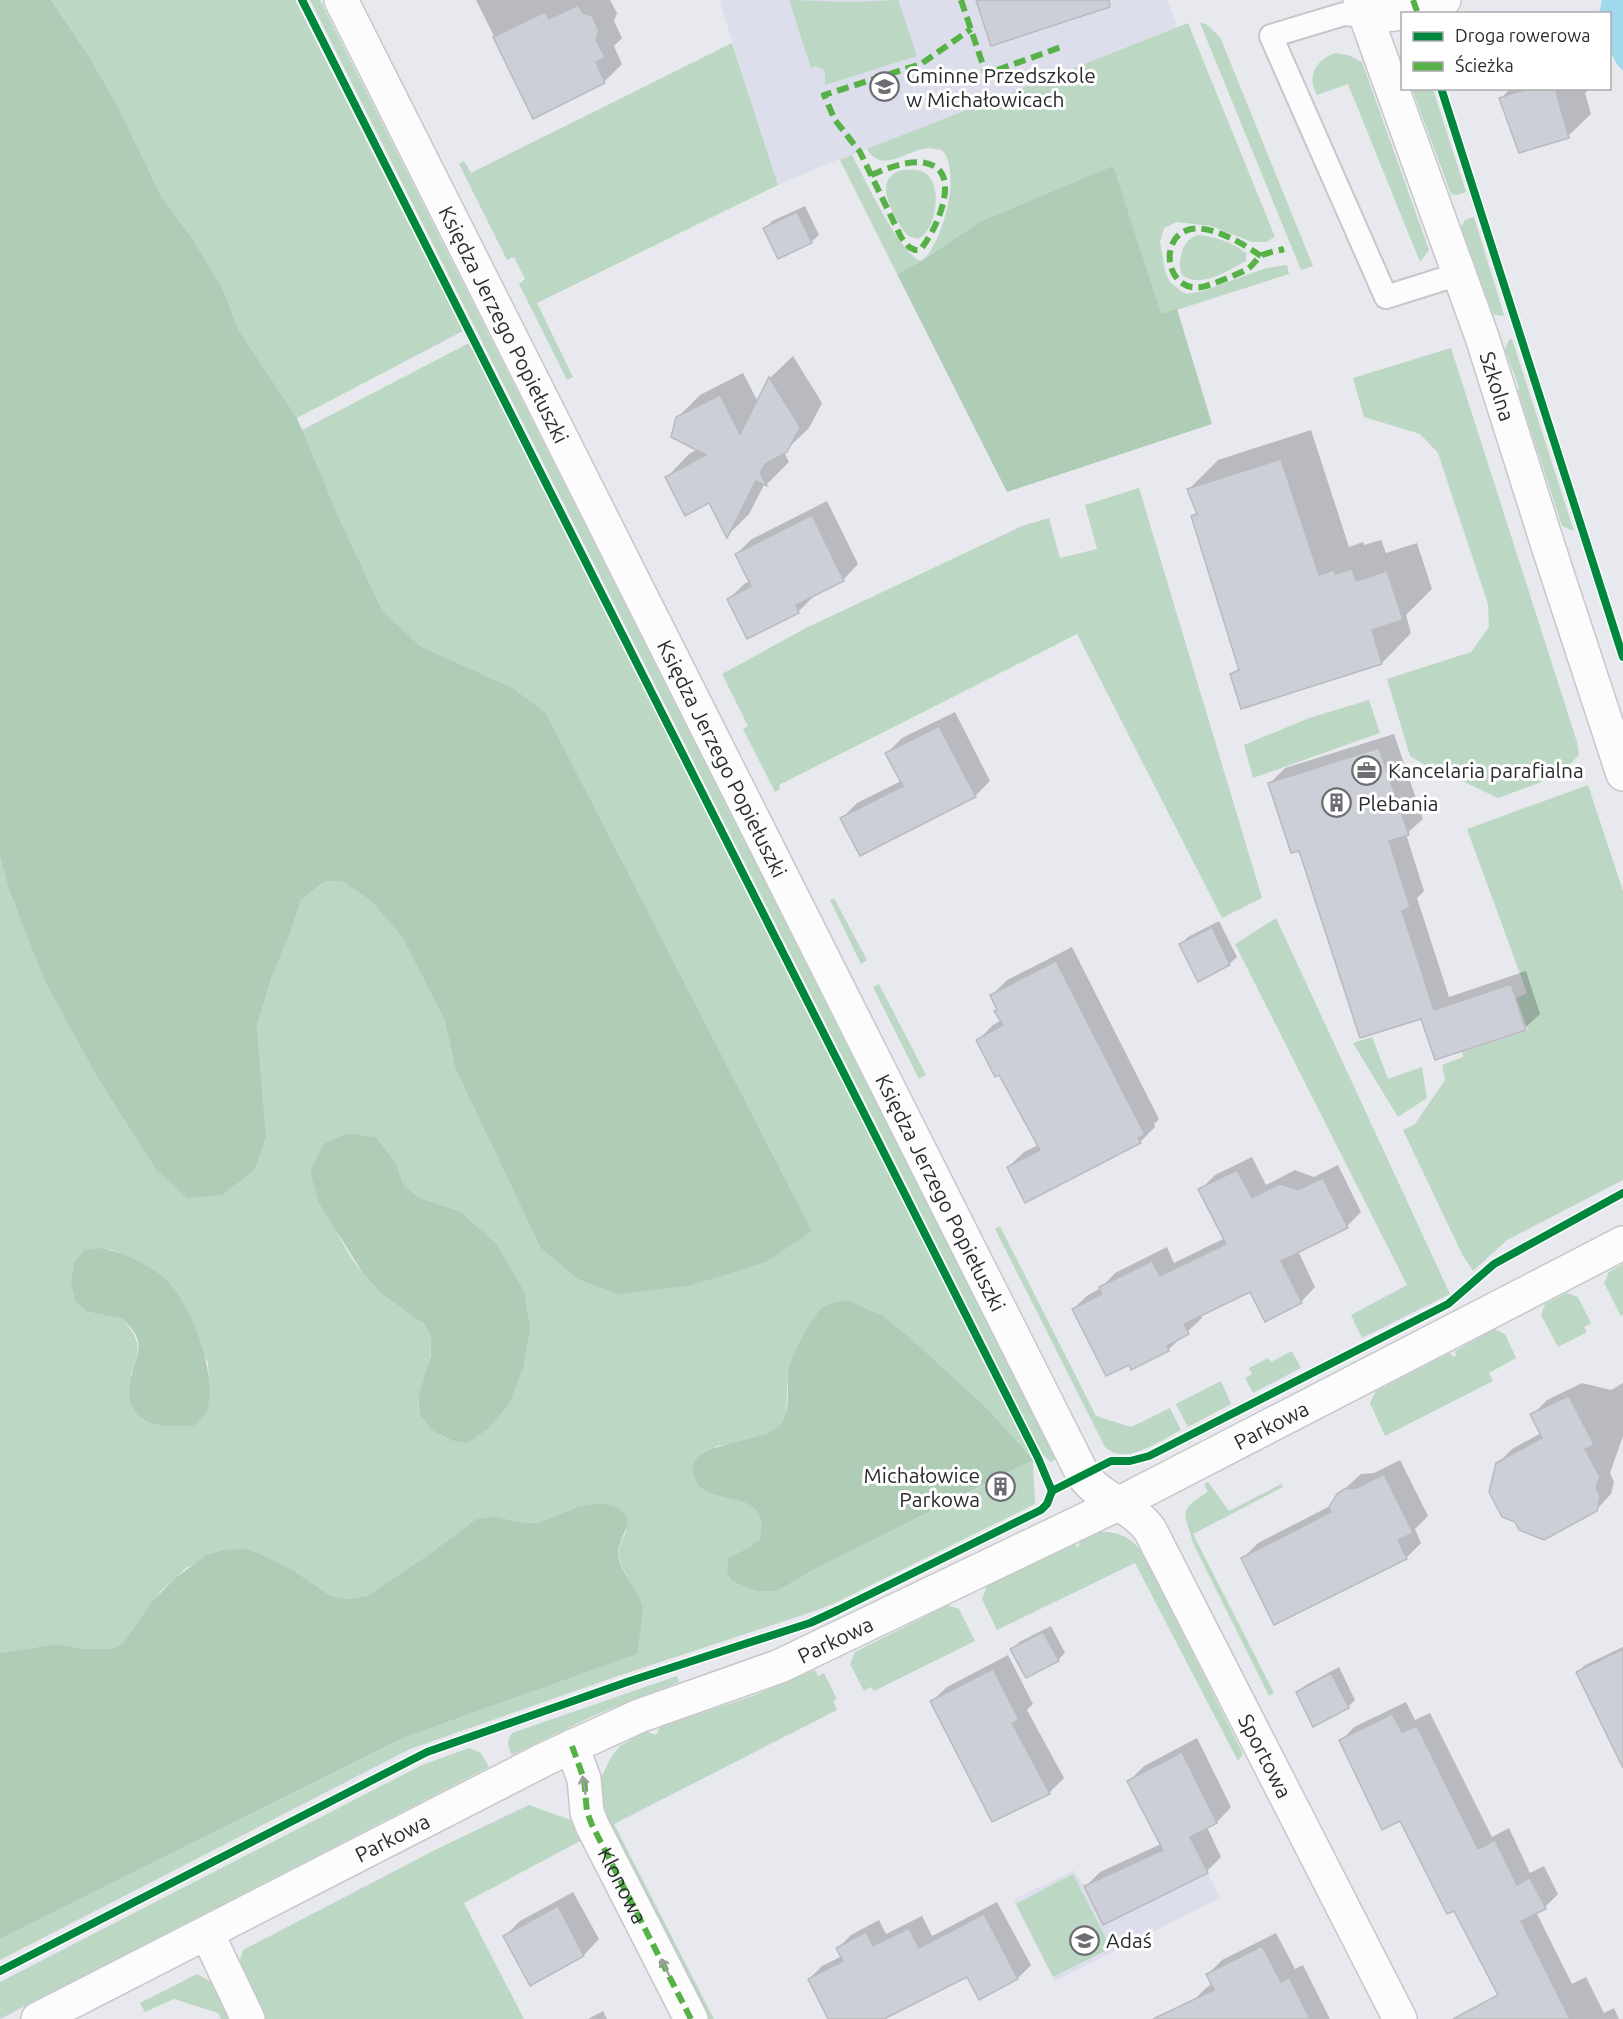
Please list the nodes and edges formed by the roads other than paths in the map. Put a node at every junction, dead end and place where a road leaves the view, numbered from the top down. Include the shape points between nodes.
1 (341, 0) edge
2 (1444, 0) edge
3 (1363, 8) edge
4 (1401, 12) edge
5 (1402, 12) edge
6 (1459, 274) junction
7 (1623, 774) edge
8 (1623, 1243) edge
9 (1120, 1503) junction
10 (572, 1746) junction
11 (207, 1933) junction
12 (38, 2019) edge
13 (248, 2019) edge
14 (691, 2019) edge
15 (1400, 2019) edge

1 - 9 street, Księdza Jerzego Popiełuszki via 1067,1445 1087,1481
2 - 5 street
3 - 4 street
3 - 6 street, Szkolna
3 - 6 lane via 1271,36 1386,297
6 - 7 street, Szkolna
8 - 9 street, Parkowa
9 - 10 street, Parkowa via 780,1665 670,1704
9 - 15 street, Sportowa via 1150,1530
10 - 11 street, Parkowa
14 -> 10 street, Klonowa via 592,1825 584,1779
11 - 12 street, Parkowa
11 - 13 street

